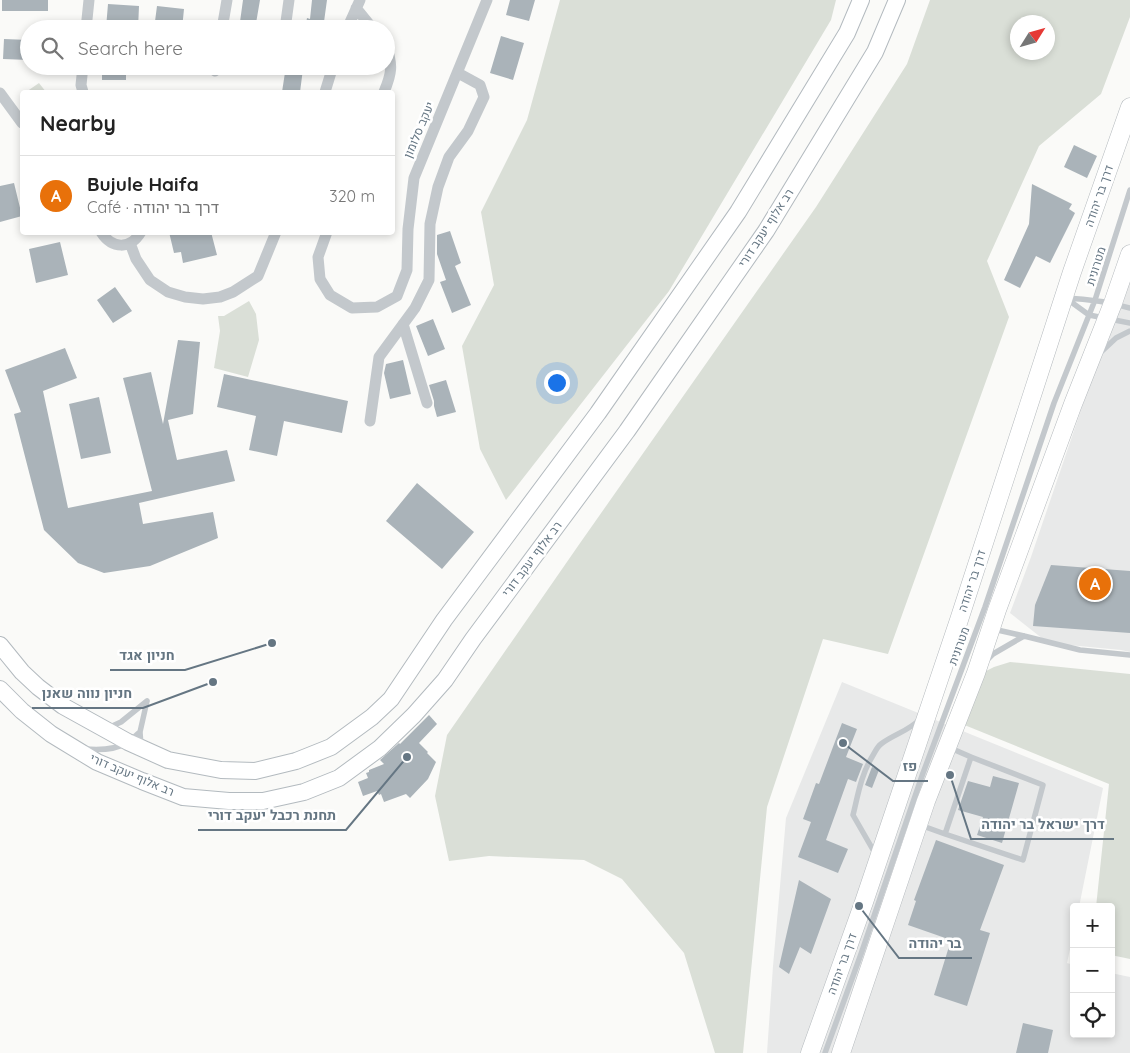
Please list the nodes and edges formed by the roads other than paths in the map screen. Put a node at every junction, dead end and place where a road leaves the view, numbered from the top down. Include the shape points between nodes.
1 (89, 0) edge
2 (227, 0) edge
3 (289, 0) edge
4 (487, 0) edge
5 (861, 0) edge
6 (897, 0) edge
7 (358, 4) edge
8 (87, 20) edge
9 (224, 20) edge
10 (286, 20) edge
11 (351, 20) edge
12 (368, 20) edge
13 (458, 73) junction
14 (82, 75) edge
15 (330, 75) edge
16 (390, 75) edge
17 (82, 90) edge
18 (326, 90) edge
19 (385, 90) edge
20 (0, 93) edge
21 (1130, 107) edge
22 (20, 120) edge
23 (1130, 190) edge
24 (103, 235) edge
25 (140, 235) edge
26 (275, 235) edge
27 (326, 235) edge
28 (130, 243) junction
29 (1129, 265) edge
30 (1065, 298) junction
31 (1095, 300) junction
32 (1130, 308) edge
33 (1110, 311) junction
34 (1089, 315) junction
35 (1130, 323) edge
36 (403, 324) junction
37 (1130, 330) edge
38 (1086, 372) junction
39 (427, 403) dead end
40 (370, 421) dead end
41 (959, 620) junction
42 (984, 627) junction
43 (1024, 636) junction
44 (0, 645) edge
45 (1130, 655) edge
46 (976, 673) junction
47 (0, 689) edge
48 (930, 708) junction
49 (104, 729) junction
50 (136, 741) junction
51 (947, 747) junction
52 (73, 748) junction
53 (971, 757) junction
54 (918, 824) junction
55 (945, 834) junction
56 (878, 858) junction
57 (810, 1053) edge
58 (825, 1053) edge
59 (841, 1053) edge

1 - 8 street
2 - 9 street
3 - 10 street
4 - 13 street, יעקב סלומון
5 - 50 main road via 847,33 738,212 598,413 444,620 391,699 332,747 296,761 255,770 221,770 168,760
6 - 52 main road, רב אלוף יעקב דורי via 875,52 766,231 627,431 445,680 380,748 339,778 304,792 263,801 229,801 183,796 97,762
7 - 11 street
7 - 12 street
13 - 27 street, יעקב סלומון via 414,178 406,270 397,296 377,307 352,308 330,295 320,279 318,257
13 - 36 street via 480,85 484,98 468,131 449,158 438,187 430,224 429,280
14 - 17 street
15 - 18 street
16 - 19 street
20 - 22 street
21 - 30 main road, דרך בר יהודה
23 - 31 lane, מטרונית
24 - 28 street via 112,243
25 - 28 street
26 - 28 street via 258,276 233,292 203,299 168,292 150,280
29 - 33 main road
30 - 31 lane
30 - 34 lane
30 - 41 main road, דרך בר יהודה
31 - 33 lane
31 - 34 lane, מטרונית
32 - 33 lane
33 - 34 lane
33 - 35 lane
33 - 38 main road
34 - 42 lane, מטרונית via 1054,403
36 - 39 street
36 - 40 street via 379,357
37 - 38 lane via 1109,344
38 - 42 main road
41 - 42 lane
41 - 48 main road, דרך בר יהודה
42 - 43 lane
42 - 46 main road
42 - 58 lane, מטרונית via 920,782
43 - 45 lane via 1080,650
43 - 46 lane via 993,654
44 - 49 main road via 38,688 62,706
46 - 51 main road
47 - 52 main road, רב אלוף יעקב דורי via 22,711
48 - 56 main road, דרך בר יהודה
48 - 56 lane via 918,722 879,746 860,783 853,815
49 - 50 main road
49 - 50 lane via 121,722 147,701
50 - 52 lane via 118,747
51 - 53 lane
51 - 54 main road
53 - 55 lane
53 - 55 lane via 1043,785 1023,860
54 - 55 lane
54 - 59 main road
56 - 57 main road, דרך בר יהודה

